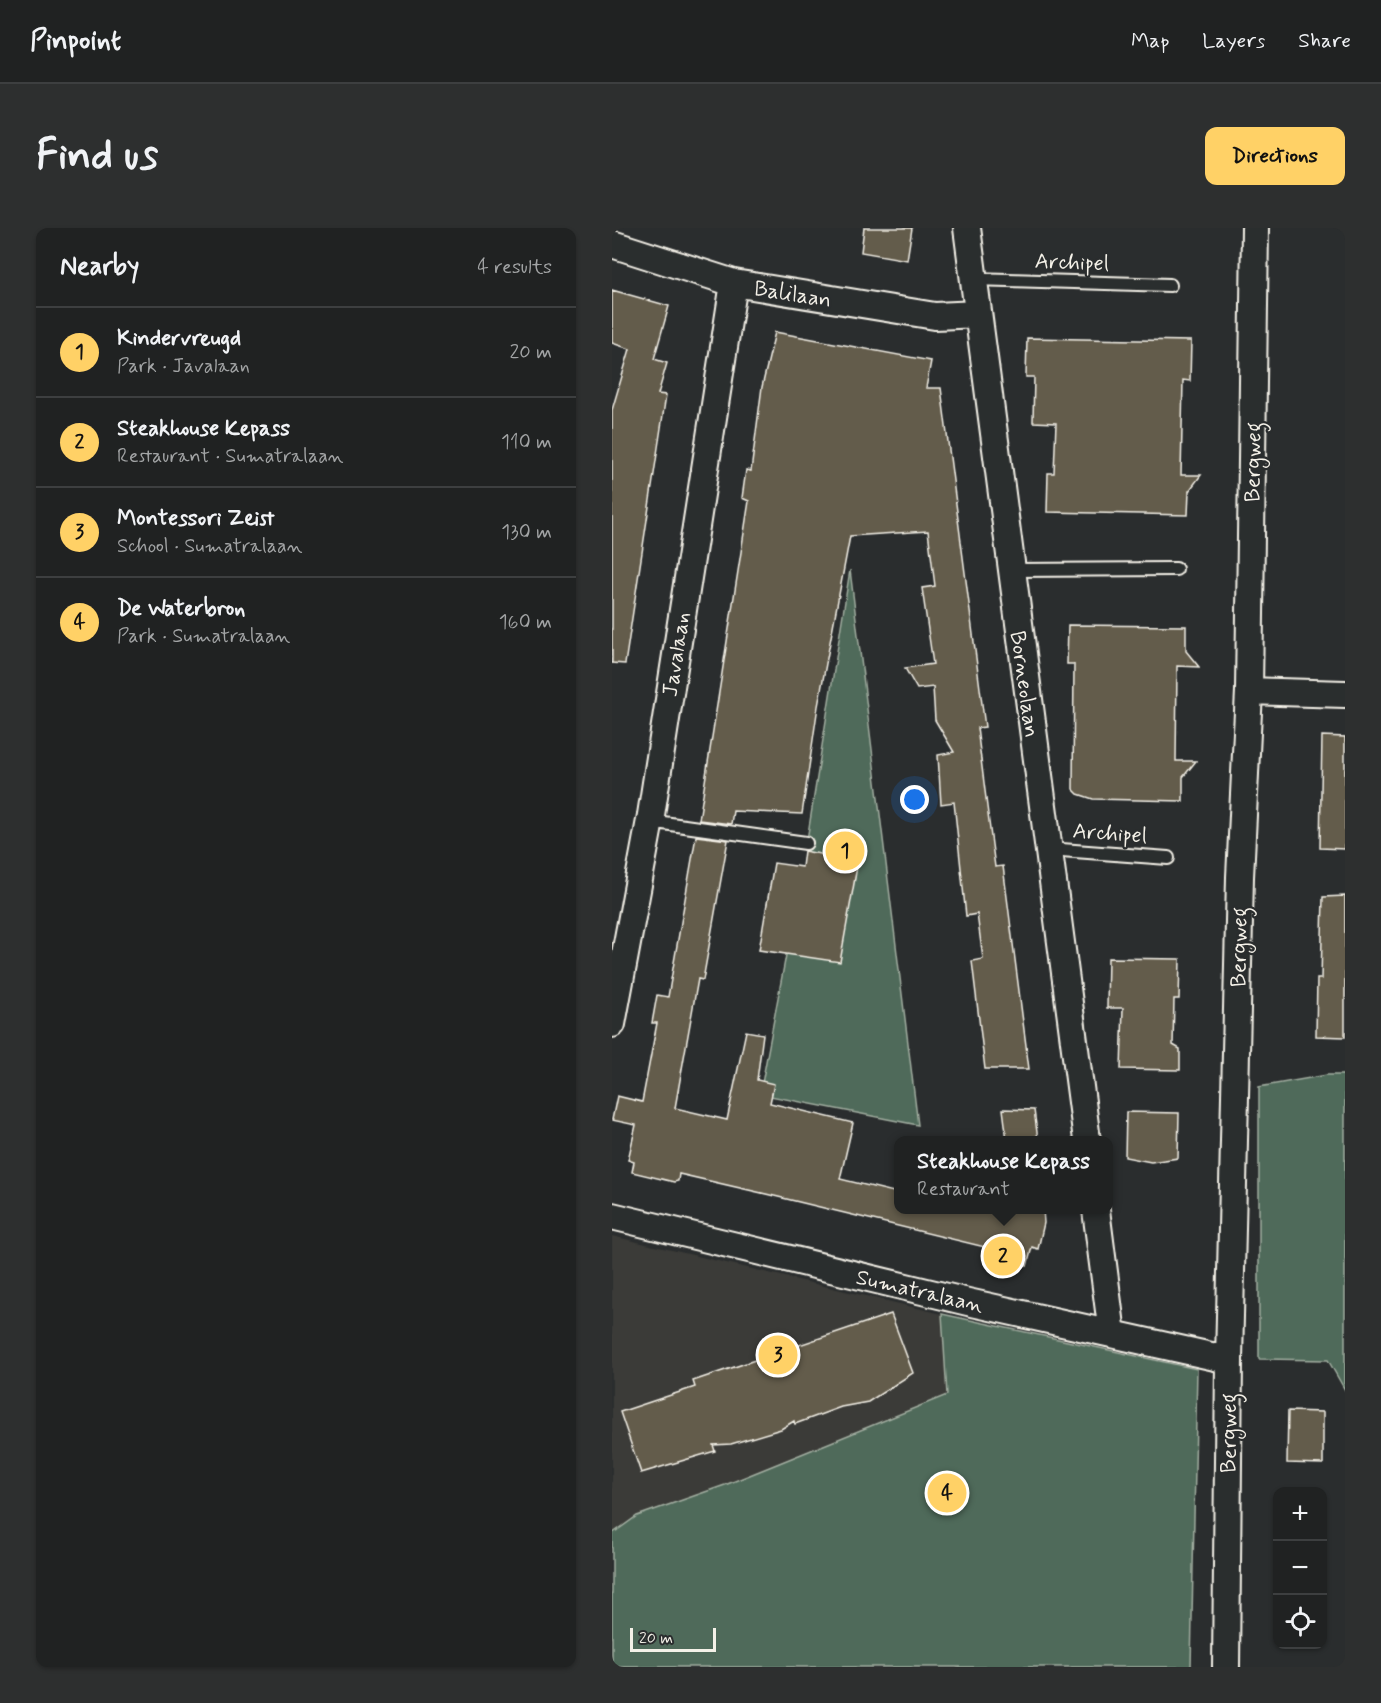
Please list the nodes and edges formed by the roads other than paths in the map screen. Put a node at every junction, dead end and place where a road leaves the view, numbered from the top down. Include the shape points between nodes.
1 (967, 228) edge
2 (1255, 228) edge
3 (612, 244) edge
4 (973, 279) junction
5 (734, 283) junction
6 (1170, 285) dead end
7 (978, 315) junction
8 (1176, 569) dead end
9 (1011, 570) junction
10 (1249, 691) junction
11 (1345, 694) edge
12 (649, 821) junction
13 (806, 843) dead end
14 (1048, 849) junction
15 (1168, 858) dead end
16 (612, 1024) edge
17 (1086, 1136) edge
18 (1097, 1214) edge
19 (612, 1216) edge
20 (1112, 1334) junction
21 (1229, 1360) junction
22 (1226, 1667) edge

1 - 4 street, Borneolaan
2 - 10 street, Bergweg
3 - 5 street, Balilaan
4 - 6 lane, Archipel
4 - 7 street, Borneolaan
5 - 7 street, Balilaan via 935,316
5 - 12 street, Javalaan
7 - 9 street, Borneolaan
8 - 9 lane
9 - 14 street, Borneolaan
10 - 11 street
10 - 21 street, Bergweg via 1240,877
12 - 13 lane
12 - 16 street, Javalaan
14 - 15 lane, Archipel
14 - 17 street, Borneolaan
18 - 20 street
19 - 20 street, Sumatralaan
20 - 21 street, Sumatralaan
21 - 22 street, Bergweg

